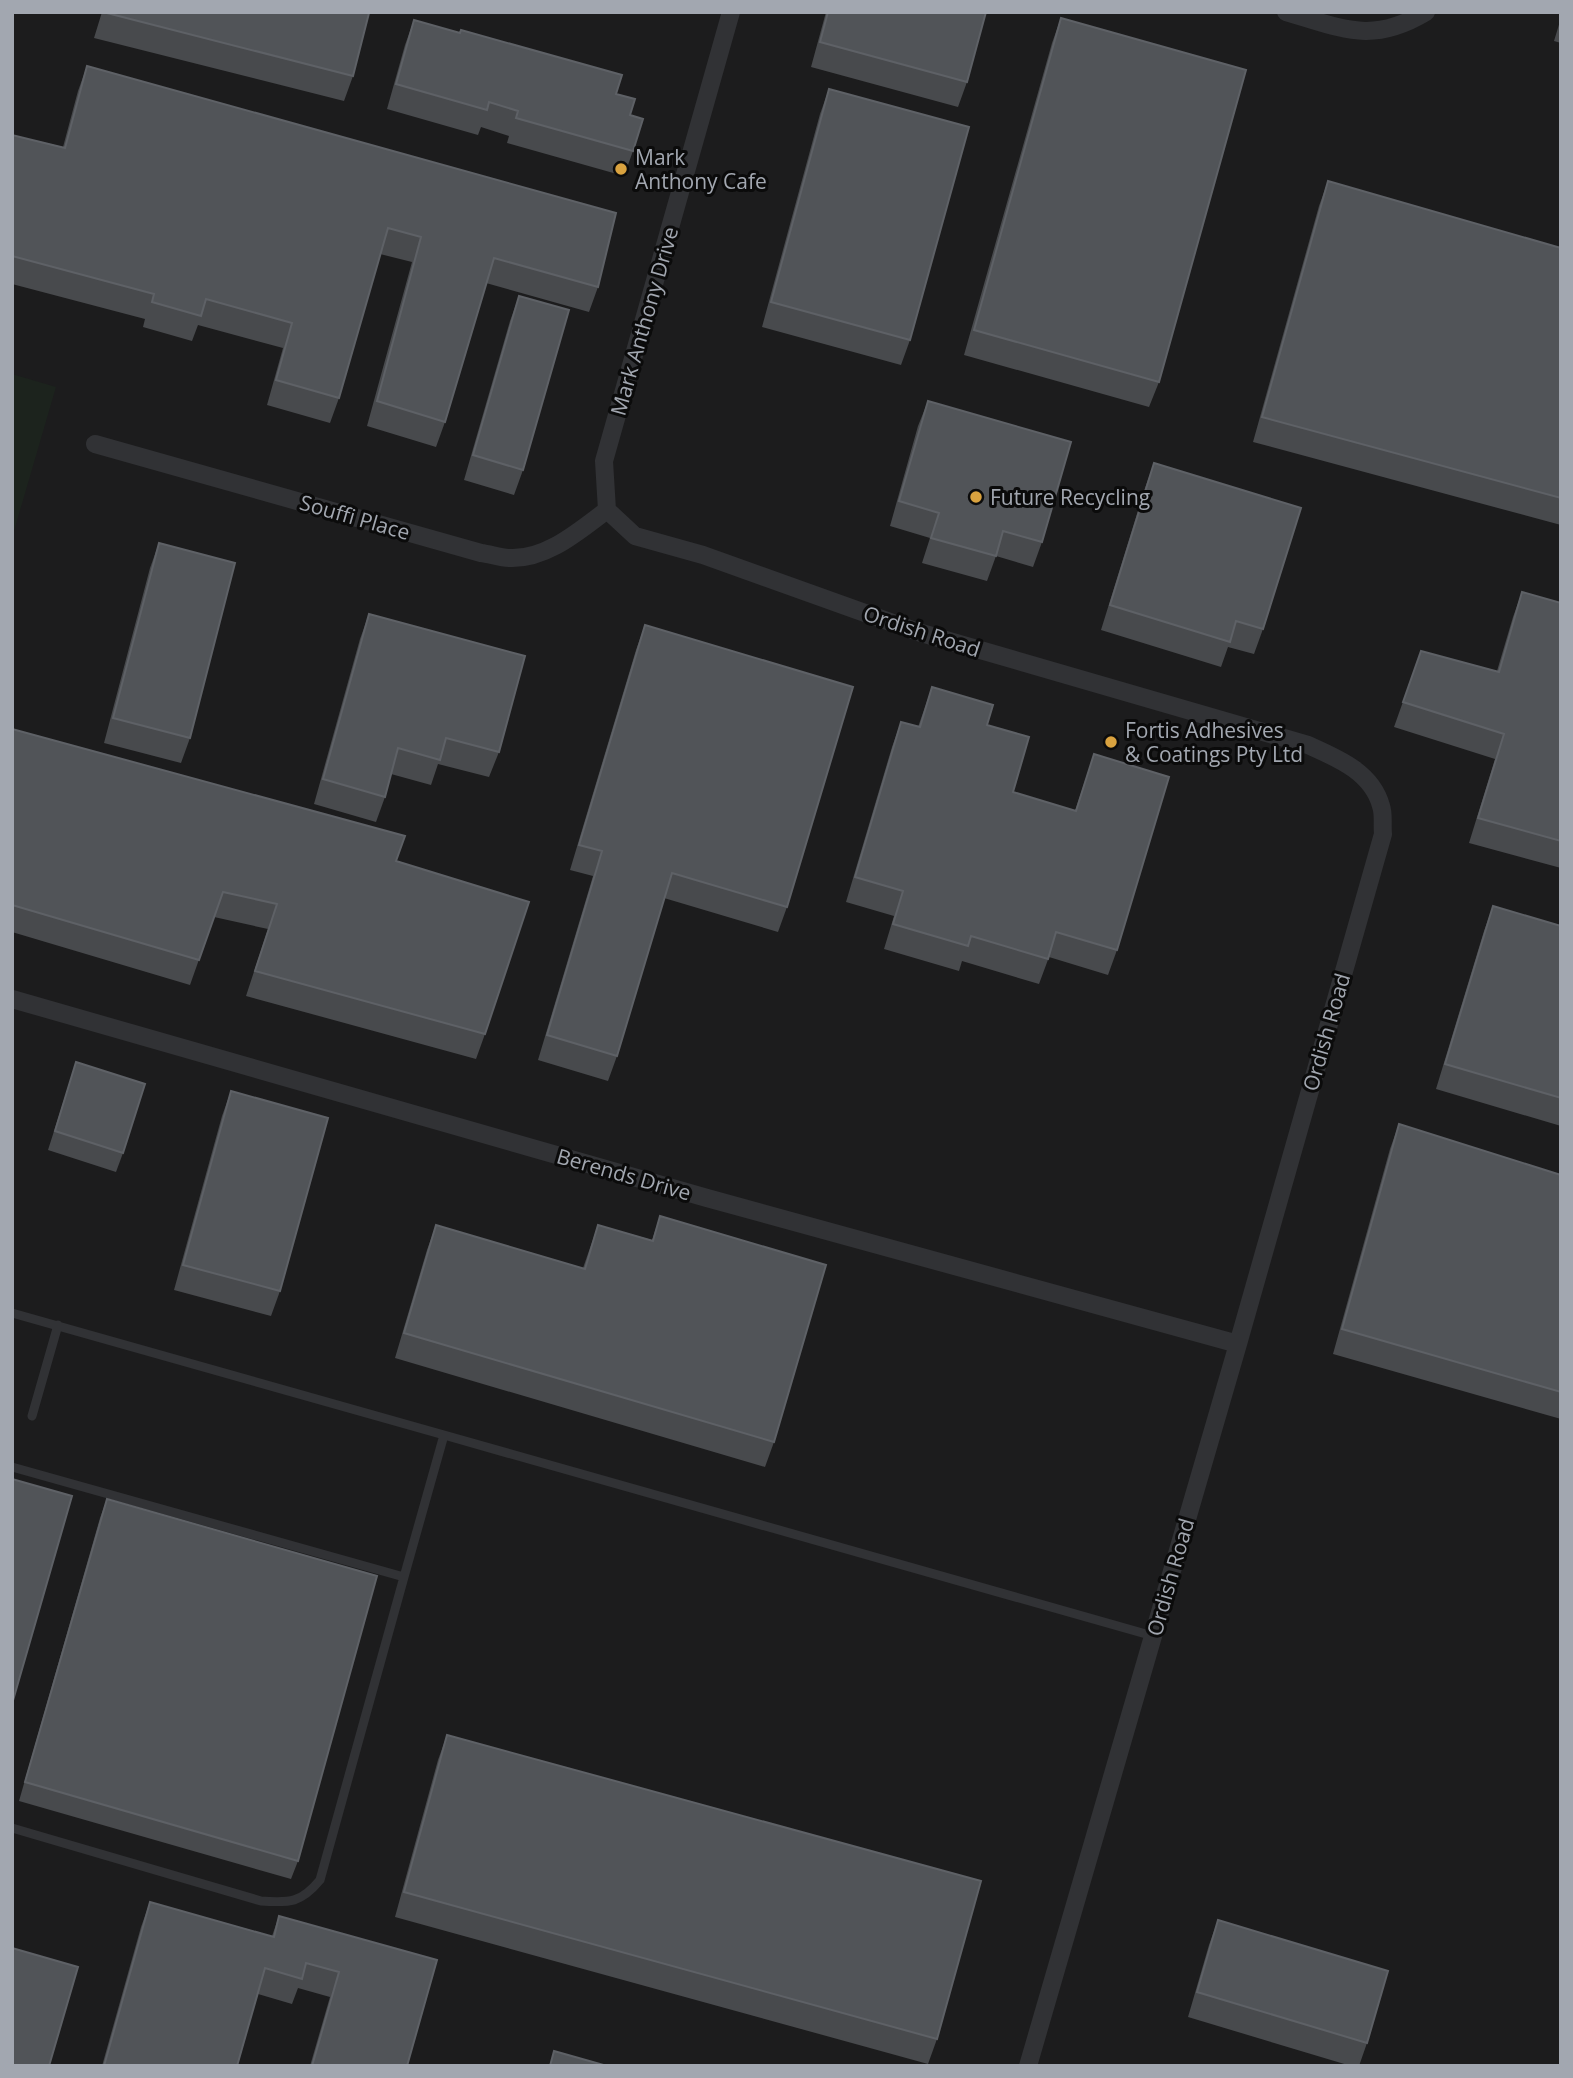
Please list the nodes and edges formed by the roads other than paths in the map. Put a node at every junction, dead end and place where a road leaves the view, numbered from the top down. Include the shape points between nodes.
1 (731, 12) edge
2 (1286, 12) edge
3 (1426, 12) edge
4 (95, 444) dead end
5 (607, 510) junction
6 (12, 999) edge
7 (12, 1313) edge
8 (58, 1325) junction
9 (1238, 1344) junction
10 (32, 1416) dead end
11 (444, 1435) junction
12 (12, 1467) edge
13 (404, 1577) junction
14 (1153, 1636) junction
15 (12, 1828) edge
16 (1028, 2066) edge

1 - 5 street, Mark Anthony Drive via 604,461
2 - 3 street via 1374,32
4 - 5 street, Souffi Place via 509,558 551,548
5 - 9 street, Ordish Road via 635,536 703,555 918,632 1308,745 1343,760 1367,780 1381,806 1382,834
6 - 9 street, Berends Drive via 706,1198
7 - 8 lane
8 - 10 lane
8 - 11 lane
9 - 14 street, Ordish Road
11 - 13 lane
11 - 14 lane
12 - 13 lane
13 - 15 lane via 320,1880 310,1893 298,1900 261,1901
14 - 16 street, Ordish Road

